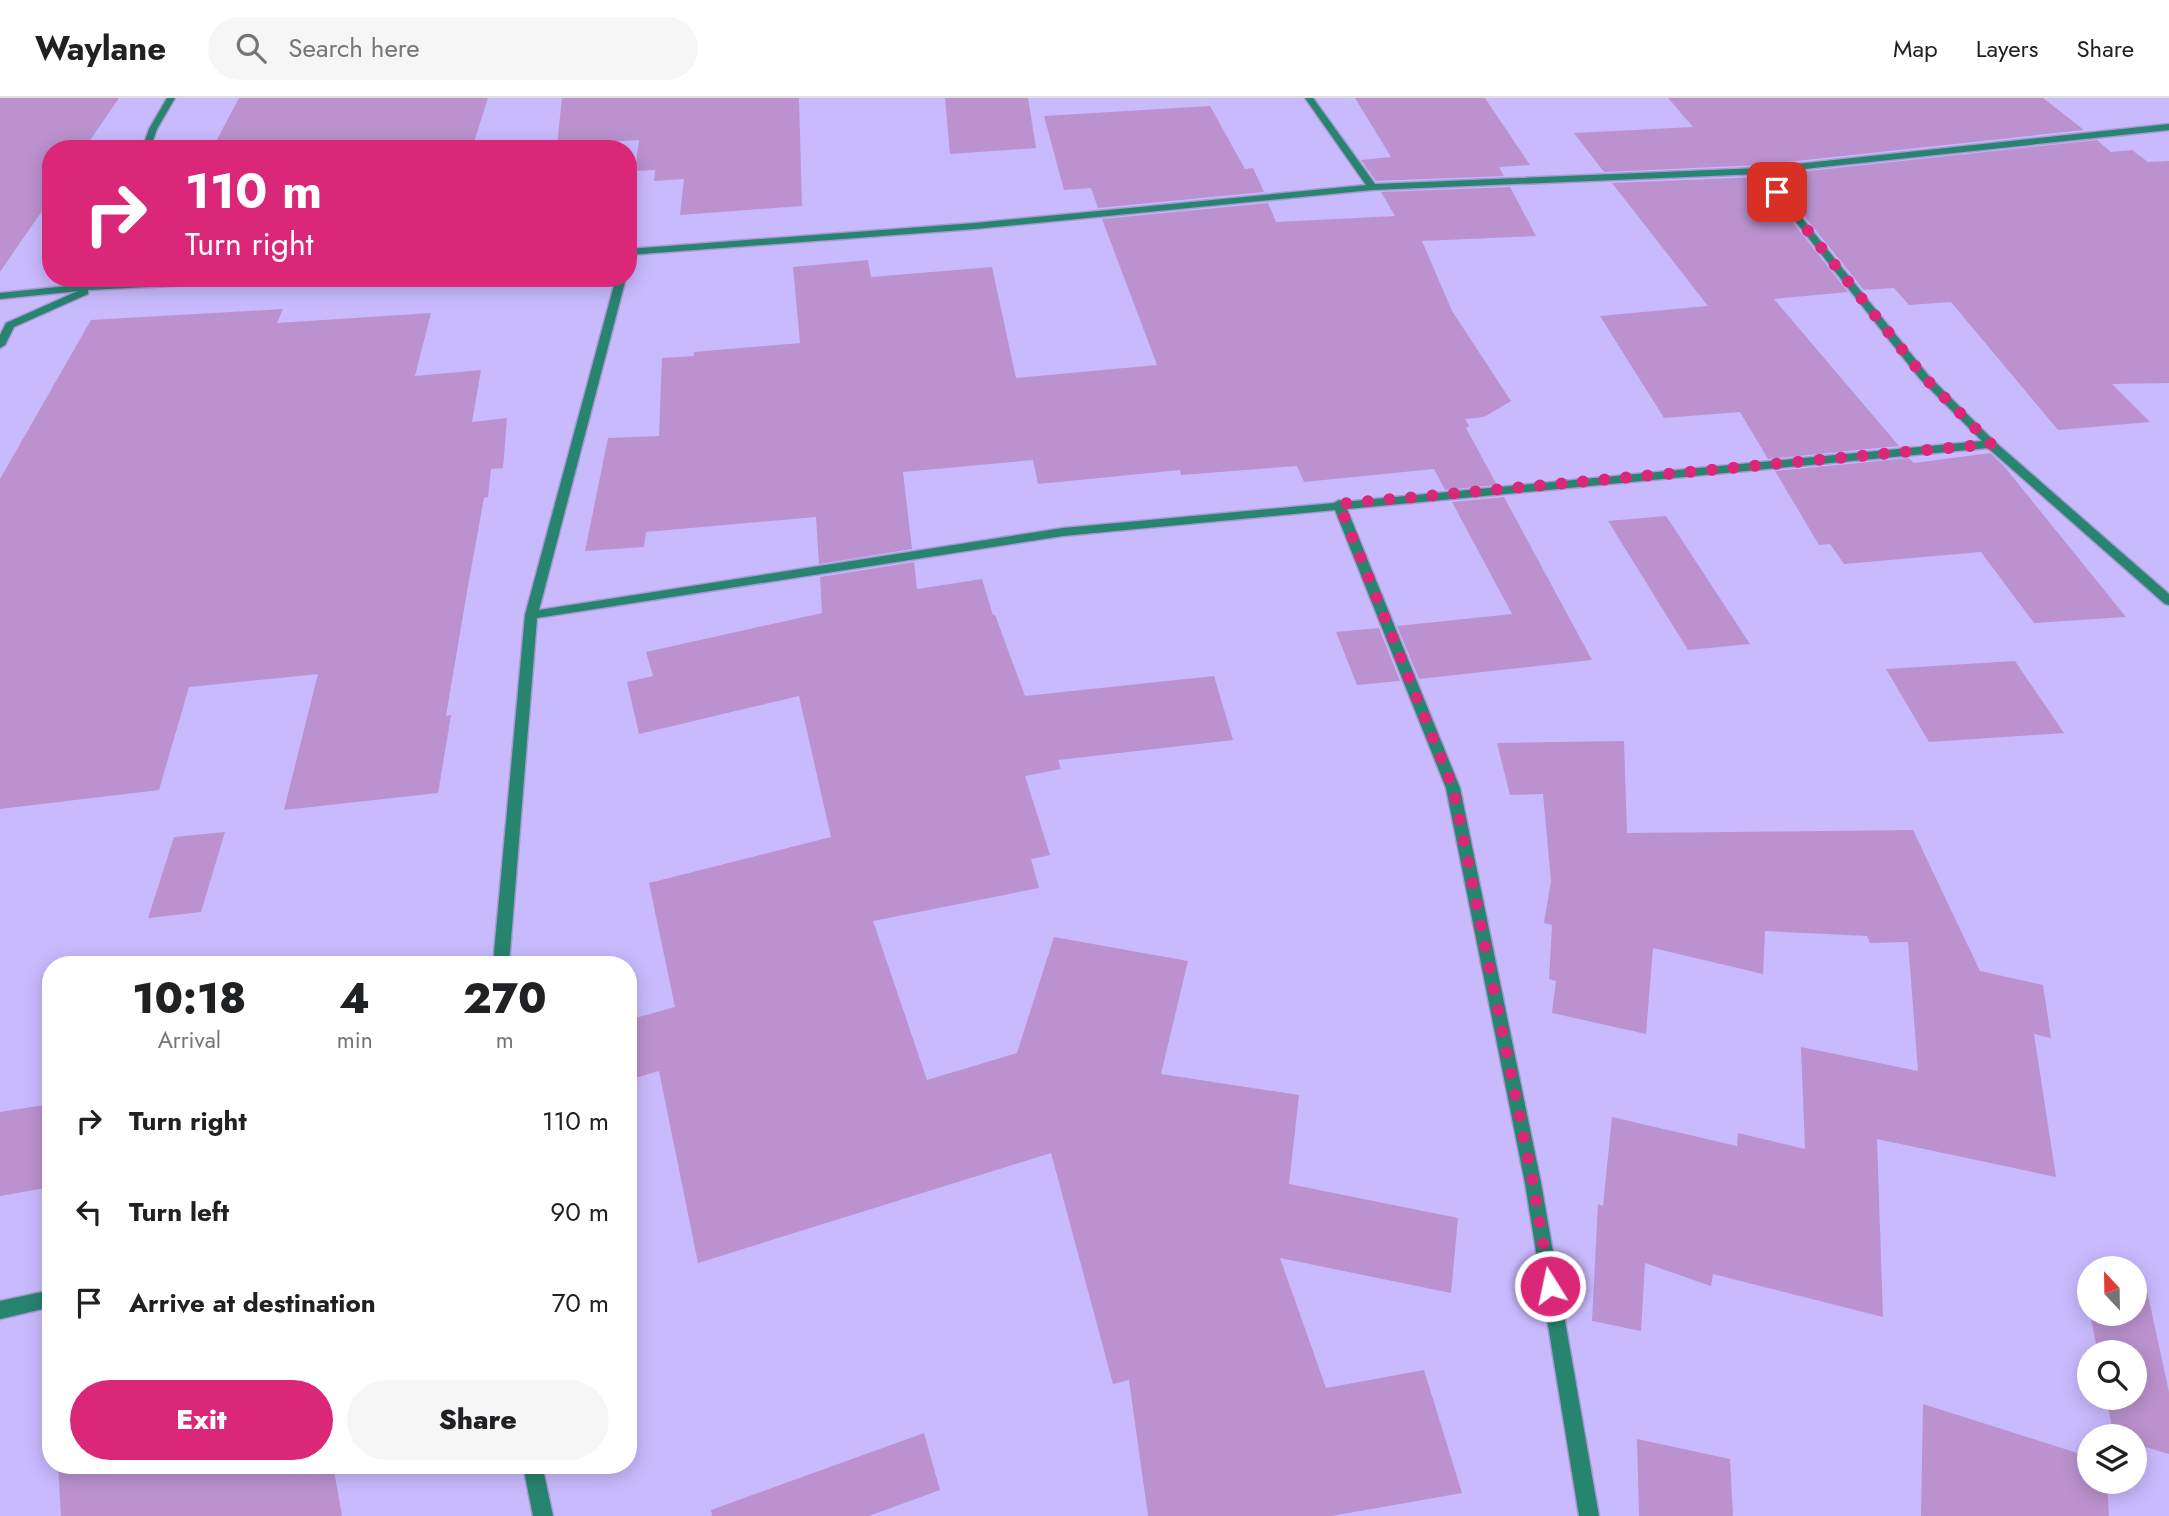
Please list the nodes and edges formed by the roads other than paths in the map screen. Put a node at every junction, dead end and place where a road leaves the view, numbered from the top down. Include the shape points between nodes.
1 (172, 98) edge
2 (1308, 98) edge
3 (2169, 127) edge
4 (149, 140) edge
5 (1760, 171) junction
6 (1372, 187) junction
7 (637, 251) edge
8 (63, 287) edge
9 (88, 287) edge
10 (619, 287) edge
11 (0, 296) edge
12 (0, 345) edge
13 (1991, 444) junction
14 (1339, 504) junction
15 (2169, 601) edge
16 (531, 615) junction
17 (502, 956) edge
18 (42, 1300) edge
19 (0, 1310) edge
20 (535, 1474) edge
21 (544, 1516) edge
22 (1589, 1516) edge

1 - 4 street
2 - 6 street
3 - 5 street
5 - 6 street
5 - 13 street via 1924,377
6 - 7 street via 975,226
8 - 11 street
9 - 12 street via 10,325
10 - 16 street
13 - 14 street
13 - 15 street
14 - 16 street via 1063,532
14 - 22 street via 1453,788 1533,1183
16 - 17 street
18 - 19 street
20 - 21 street

